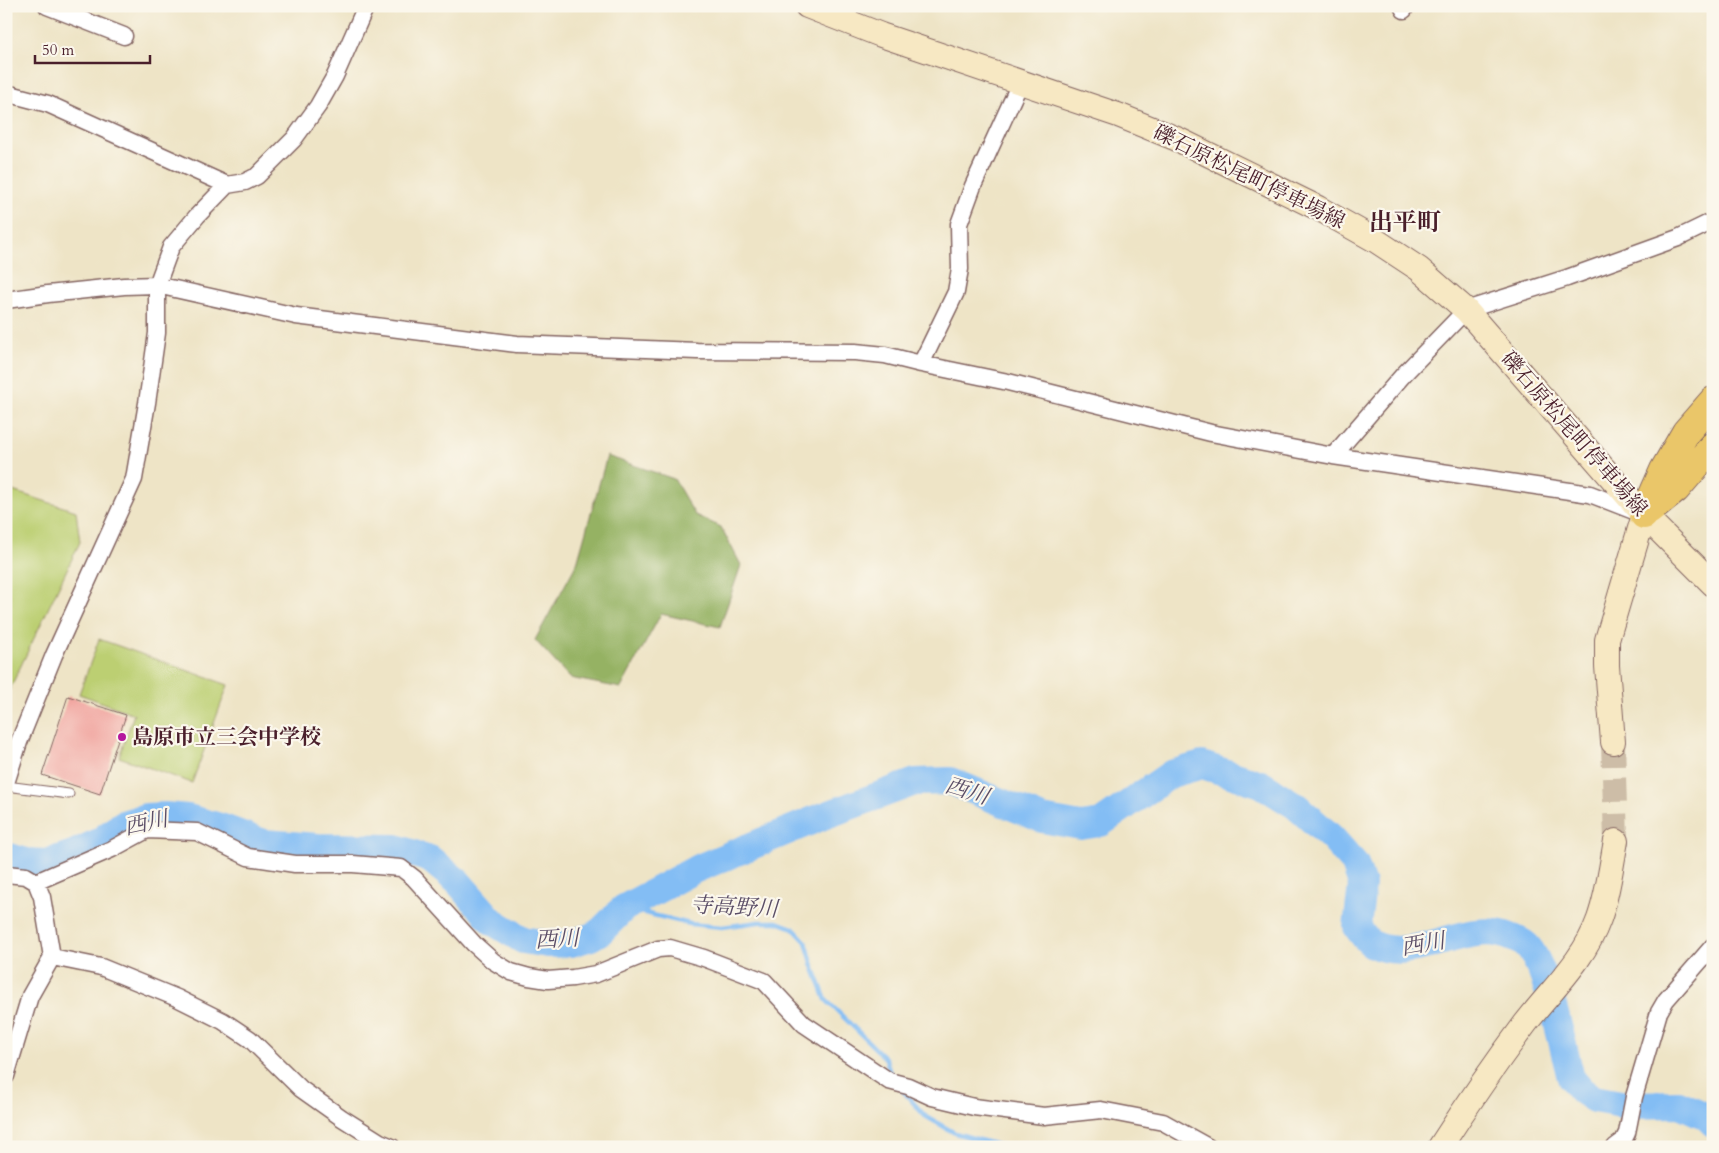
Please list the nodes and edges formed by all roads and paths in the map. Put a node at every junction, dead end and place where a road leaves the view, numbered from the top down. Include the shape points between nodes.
1 (47, 6) edge
2 (366, 6) edge
3 (807, 6) edge
4 (124, 36) dead end
5 (1021, 81) junction
6 (6, 93) edge
7 (228, 186) junction
8 (1713, 222) edge
9 (157, 285) junction
10 (6, 300) edge
11 (1466, 310) junction
12 (921, 364) junction
13 (1713, 402) edge
14 (1713, 446) edge
15 (1333, 456) junction
16 (1644, 515) junction
17 (1713, 584) edge
18 (1613, 742) tunnel mouth
19 (6, 784) edge
20 (69, 794) dead end
21 (1616, 841) tunnel mouth
22 (6, 874) edge
23 (36, 882) junction
24 (1713, 946) edge
25 (52, 958) junction
26 (6, 1076) edge
27 (392, 1147) edge
28 (1208, 1147) edge
29 (1440, 1147) edge
30 (1615, 1147) edge

1 - 4 street
2 - 7 street via 335,76 294,139 257,176
3 - 5 main road, 礫石原松尾町停車場線 via 880,35
5 - 11 main road, 礫石原松尾町停車場線 via 1177,139 1318,208 1419,269
5 - 12 street via 959,224 960,269 956,292
6 - 7 street via 48,104
7 - 9 street via 171,247
8 - 11 street via 1567,278
9 - 10 street
9 - 12 street via 296,316 517,344 697,351 855,352
9 - 19 street via 157,332 134,479 54,655
11 - 15 street via 1404,374
11 - 16 main road, 礫石原松尾町停車場線
12 - 15 street via 1008,382 1211,433
13 - 16 highway via 1686,432
14 - 16 highway via 1676,489
15 - 16 street via 1590,494
16 - 17 main road, 礫石原松尾町停車場線
16 - 18 main road via 1607,640
19 - 20 lane
21 - 29 main road via 1599,919 1585,948 1525,1024
22 - 23 street via 26,876
23 - 25 street via 42,898
23 - 28 street via 147,830 197,832 248,857 295,864 401,868 474,944 510,972 548,980 573,978 596,974 658,949 670,948 764,981 804,1024 889,1081 974,1107 1044,1116 1101,1110 1163,1122
24 - 30 street via 1659,1012 1627,1133
25 - 26 street via 30,996
25 - 27 street via 101,967 223,1021 250,1039 301,1089

